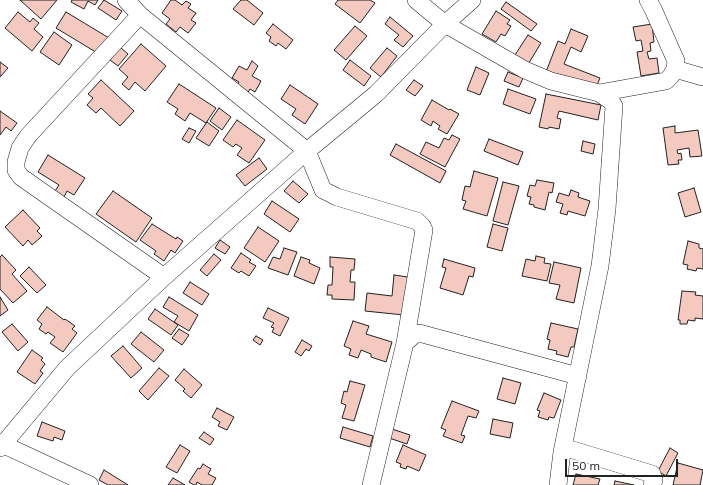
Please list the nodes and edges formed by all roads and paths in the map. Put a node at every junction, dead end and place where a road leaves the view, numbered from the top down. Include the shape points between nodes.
1 (126, 0) edge
2 (416, 0) edge
3 (472, 0) edge
4 (648, 0) edge
5 (140, 14) junction
6 (445, 24) junction
7 (675, 69) junction
8 (703, 77) edge
9 (599, 93) junction
10 (307, 151) junction
11 (164, 278) junction
12 (405, 343) junction
13 (578, 376) junction
14 (1, 445) edge
15 (563, 447) junction
16 (90, 485) edge
17 (370, 485) edge
18 (558, 485) edge
19 (652, 485) edge

1 - 5 street
2 - 6 street
3 - 6 street
4 - 7 street via 676,61
5 - 10 street
5 - 11 street via 28,136 20,148 16,170 21,177
6 - 9 street via 525,70
6 - 10 street via 376,94
7 - 8 street
7 - 9 street via 666,81
9 - 13 street via 614,106 607,209 600,266
10 - 11 street
10 - 12 street via 323,190 328,194 417,221 422,226 424,230
11 - 14 street via 67,368
12 - 13 street via 419,333
12 - 17 street
13 - 15 street
14 - 16 street
15 - 18 street
15 - 19 street via 652,474

